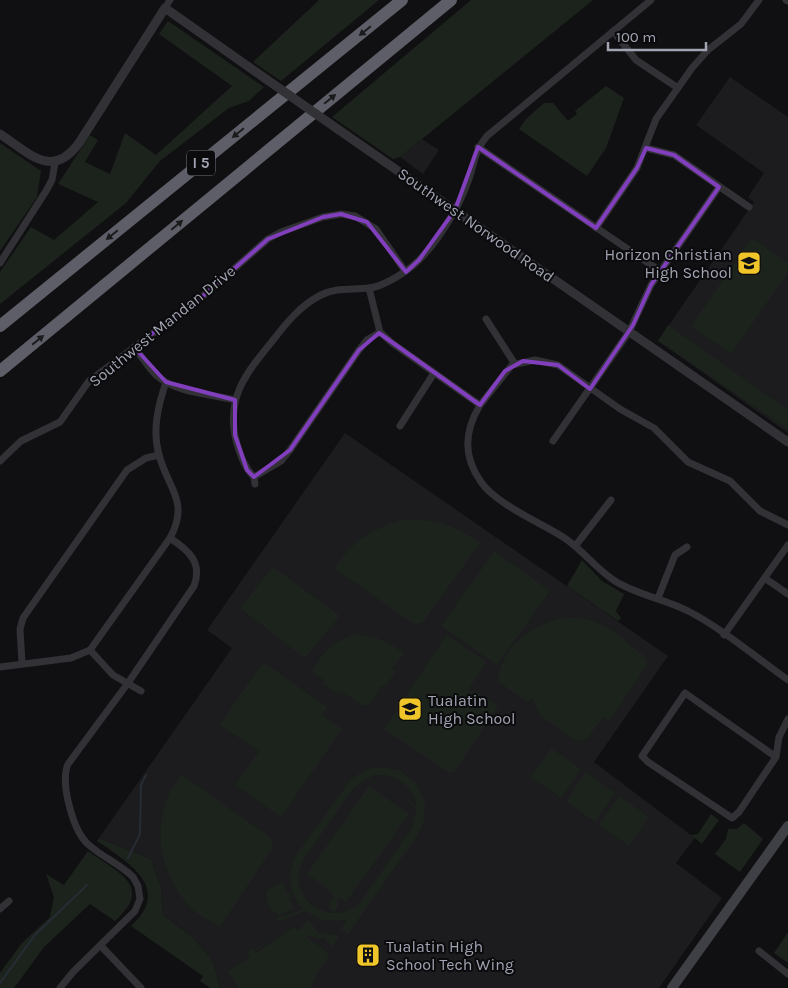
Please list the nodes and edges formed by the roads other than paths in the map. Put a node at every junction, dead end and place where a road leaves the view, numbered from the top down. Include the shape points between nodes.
1 (402, 0) edge
2 (451, 0) edge
3 (651, 0) edge
4 (759, 0) edge
5 (168, 4) edge
6 (613, 31) junction
7 (678, 88) junction
8 (0, 134) edge
9 (478, 147) junction
10 (646, 148) junction
11 (55, 163) junction
12 (720, 187) junction
13 (749, 207) dead end
14 (455, 210) junction
15 (596, 228) junction
16 (0, 263) edge
17 (405, 271) junction
18 (660, 271) junction
19 (369, 288) junction
20 (486, 319) dead end
21 (0, 326) edge
22 (380, 332) junction
23 (629, 332) junction
24 (134, 346) junction
25 (514, 364) junction
26 (0, 371) edge
27 (434, 373) junction
28 (166, 382) junction
29 (590, 389) junction
30 (235, 400) junction
31 (480, 405) junction
32 (400, 426) dead end
33 (553, 441) dead end
34 (788, 442) edge
35 (159, 455) junction
36 (0, 461) edge
37 (611, 500) dead end
38 (788, 525) edge
39 (170, 538) junction
40 (576, 545) junction
41 (788, 546) edge
42 (688, 547) dead end
43 (766, 579) junction
44 (788, 594) edge
45 (658, 598) junction
46 (724, 635) junction
47 (90, 650) junction
48 (22, 664) junction
49 (0, 667) edge
50 (788, 680) edge
51 (128, 684) junction
52 (141, 691) dead end
53 (788, 719) edge
54 (776, 757) junction
55 (788, 826) edge
56 (9, 901) dead end
57 (0, 909) edge
58 (101, 946) junction
59 (758, 951) dead end
60 (788, 974) edge
61 (60, 988) edge
62 (141, 988) edge
63 (672, 988) edge

1 -> 21 highway, I 5
26 -> 2 highway, I 5
3 - 6 street
4 - 7 street via 741,24 700,58
5 - 11 street via 79,143 68,157
5 - 14 street, Southwest Norwood Road, bridge via 266,79
6 - 7 street via 636,60
6 - 9 street via 492,130
7 - 10 street via 656,119
8 - 11 street via 40,160
9 - 14 street via 468,183
9 - 15 street
10 - 12 street via 674,155
10 - 15 street via 637,168
11 - 16 street via 46,191
12 - 13 street
12 - 18 street
14 - 17 street via 419,260
14 - 23 street, Southwest Norwood Road
15 - 18 street
17 - 19 street
17 - 24 street, Southwest Mandan Drive via 376,229 367,222 341,214 323,217 268,240 203,296
18 - 23 street
19 - 22 street
19 - 30 street via 337,290 307,304 288,321 247,371
20 - 25 street
22 - 27 street
22 - 30 street via 359,350 281,461 255,481 247,470 235,435
23 - 29 street
23 - 34 street, Southwest Norwood Road
24 - 28 street via 155,374
24 - 36 street, Southwest Mandan Drive via 89,381 60,422 21,441
25 - 29 street via 546,361
25 - 31 street
27 - 31 street
27 - 32 street
28 - 30 street via 177,388
28 - 35 street via 156,427
29 - 33 street
29 - 38 street via 654,428 688,462 730,481 760,511
31 - 40 street via 470,424 467,443 470,461 482,484 533,521
35 - 39 street via 179,504 177,525
35 - 48 street via 146,458 127,470 23,618 20,629
37 - 40 street
39 - 47 street
39 - 51 street via 192,555 197,570 196,581
40 - 45 street via 614,580
41 - 43 street
42 - 45 street via 675,555
43 - 44 street
43 - 46 street
45 - 46 street via 690,612
46 - 50 street
47 - 48 street via 72,658
47 - 51 street via 113,675
48 - 49 street
51 - 52 street
51 - 58 street via 68,764 65,775 71,812 84,839 127,871 138,886 140,899 135,912
53 - 54 street via 779,737
54 - 54 street via 685,693 642,756 732,818
55 - 63 main road
56 - 57 street
58 - 61 street
58 - 62 street
59 - 60 street

